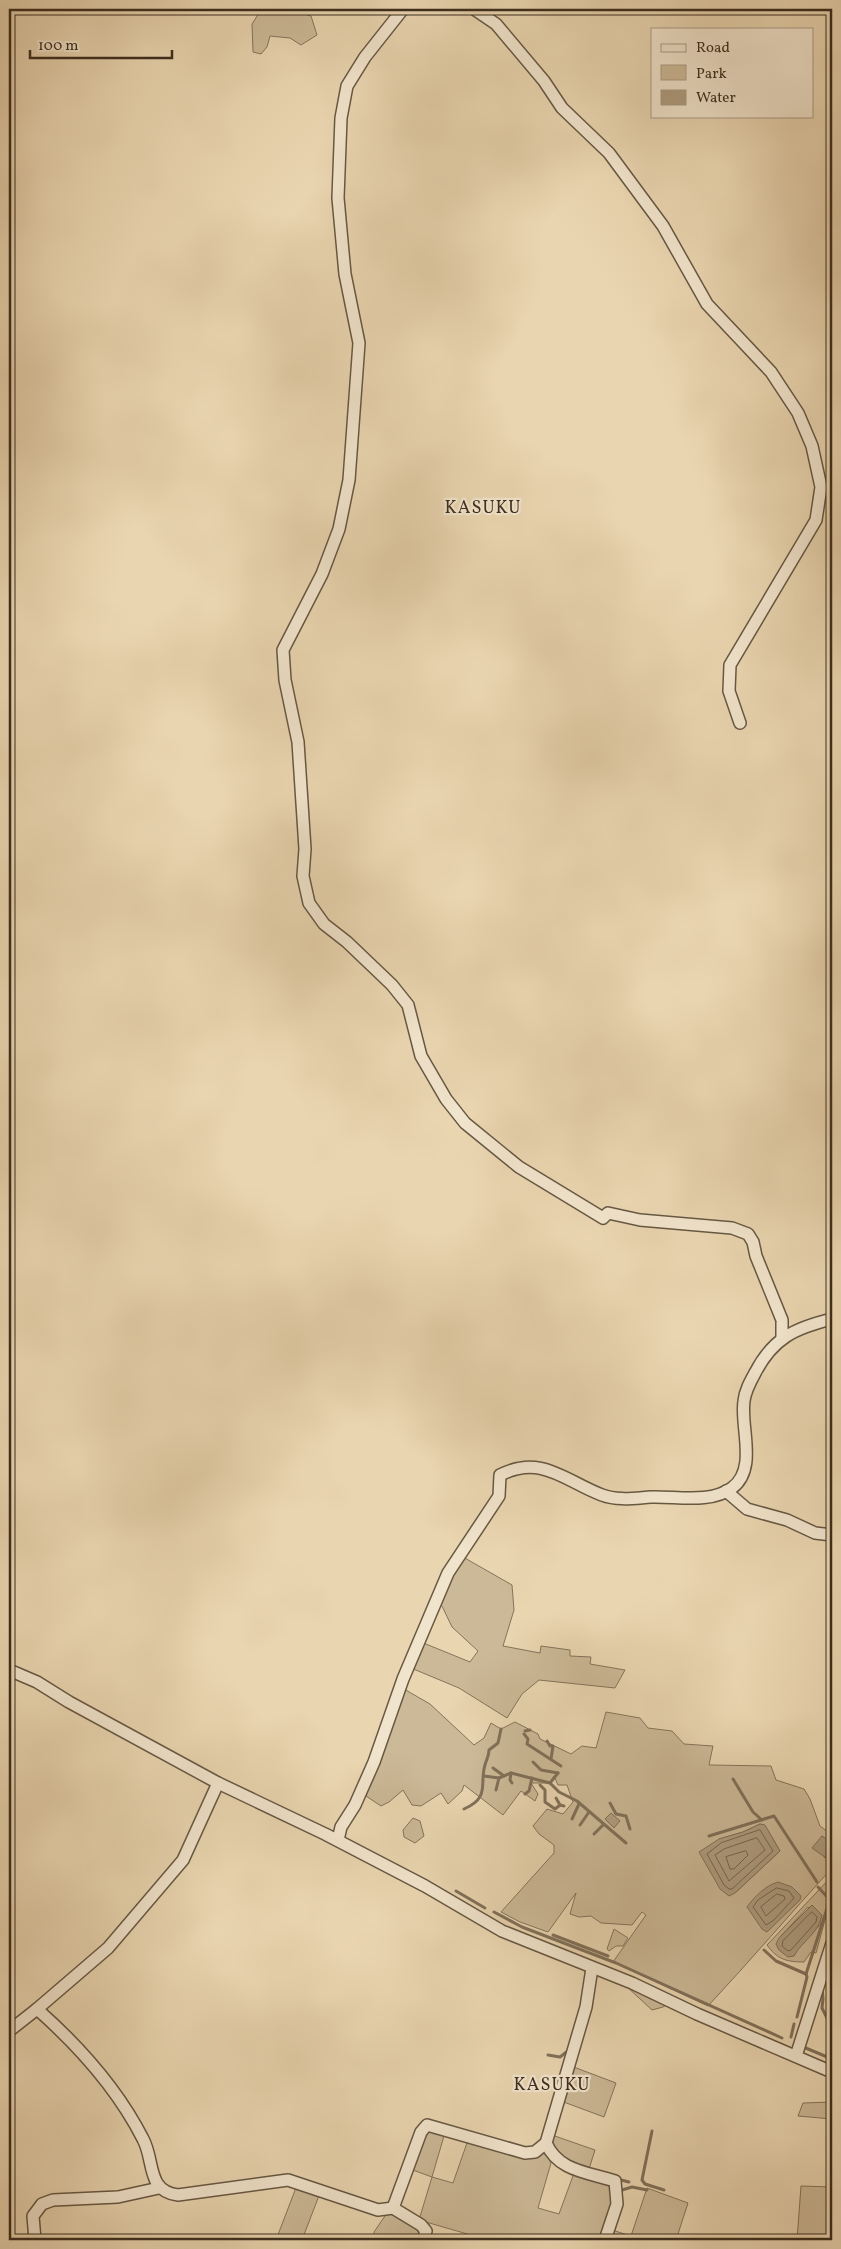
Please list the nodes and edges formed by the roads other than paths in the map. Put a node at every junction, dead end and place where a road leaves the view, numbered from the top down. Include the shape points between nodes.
1 (403, 9) edge
2 (474, 9) edge
3 (740, 723) dead end
4 (832, 1319) edge
5 (782, 1320) junction
6 (809, 1325) junction
7 (782, 1338) junction
8 (726, 1491) junction
9 (832, 1535) edge
10 (9, 1670) edge
11 (218, 1783) junction
12 (338, 1840) junction
13 (832, 1943) edge
14 (592, 1968) junction
15 (37, 2009) junction
16 (9, 2031) edge
17 (796, 2056) junction
18 (832, 2072) edge
19 (546, 2143) junction
20 (159, 2188) junction
21 (393, 2208) junction
22 (35, 2240) edge
23 (423, 2240) edge
24 (605, 2240) edge

1 - 5 street via 347,86 341,118 338,198 345,274 359,343 349,480 339,529 322,574 283,650 285,680 298,742 305,849 303,876 309,903 324,924 365,958 408,1005 420,1056 446,1099 465,1122 518,1167 603,1218 608,1213 640,1220 732,1228 748,1234
2 - 3 street via 496,24 544,81 562,108 609,153 663,226 707,304 771,372 798,413 812,446 821,487 816,520 730,666 729,691
4 - 6 street
5 - 6 street
5 - 7 street
6 - 7 street
7 - 8 street via 758,1367 746,1393 744,1468 740,1479
8 - 9 street via 747,1509
8 - 12 street via 692,1499 614,1498 540,1467 514,1468 500,1475 499,1496 448,1573 403,1679 374,1762 355,1805 341,1827
10 - 11 street via 37,1682
11 - 12 street
11 - 15 street via 183,1860 108,1948
12 - 14 street via 502,1931
13 - 17 street
14 - 17 street
14 - 19 street via 586,2007
15 - 16 street
15 - 20 street via 87,2056 118,2096 146,2145
17 - 18 street
19 - 21 street via 535,2152 525,2153 427,2125 420,2132
19 - 24 street via 551,2156 561,2164 615,2181 617,2204
20 - 21 street via 167,2194 178,2195 288,2180 378,2210
20 - 22 street via 125,2196 52,2200 42,2204 32,2216
21 - 23 street via 421,2225 426,2231

